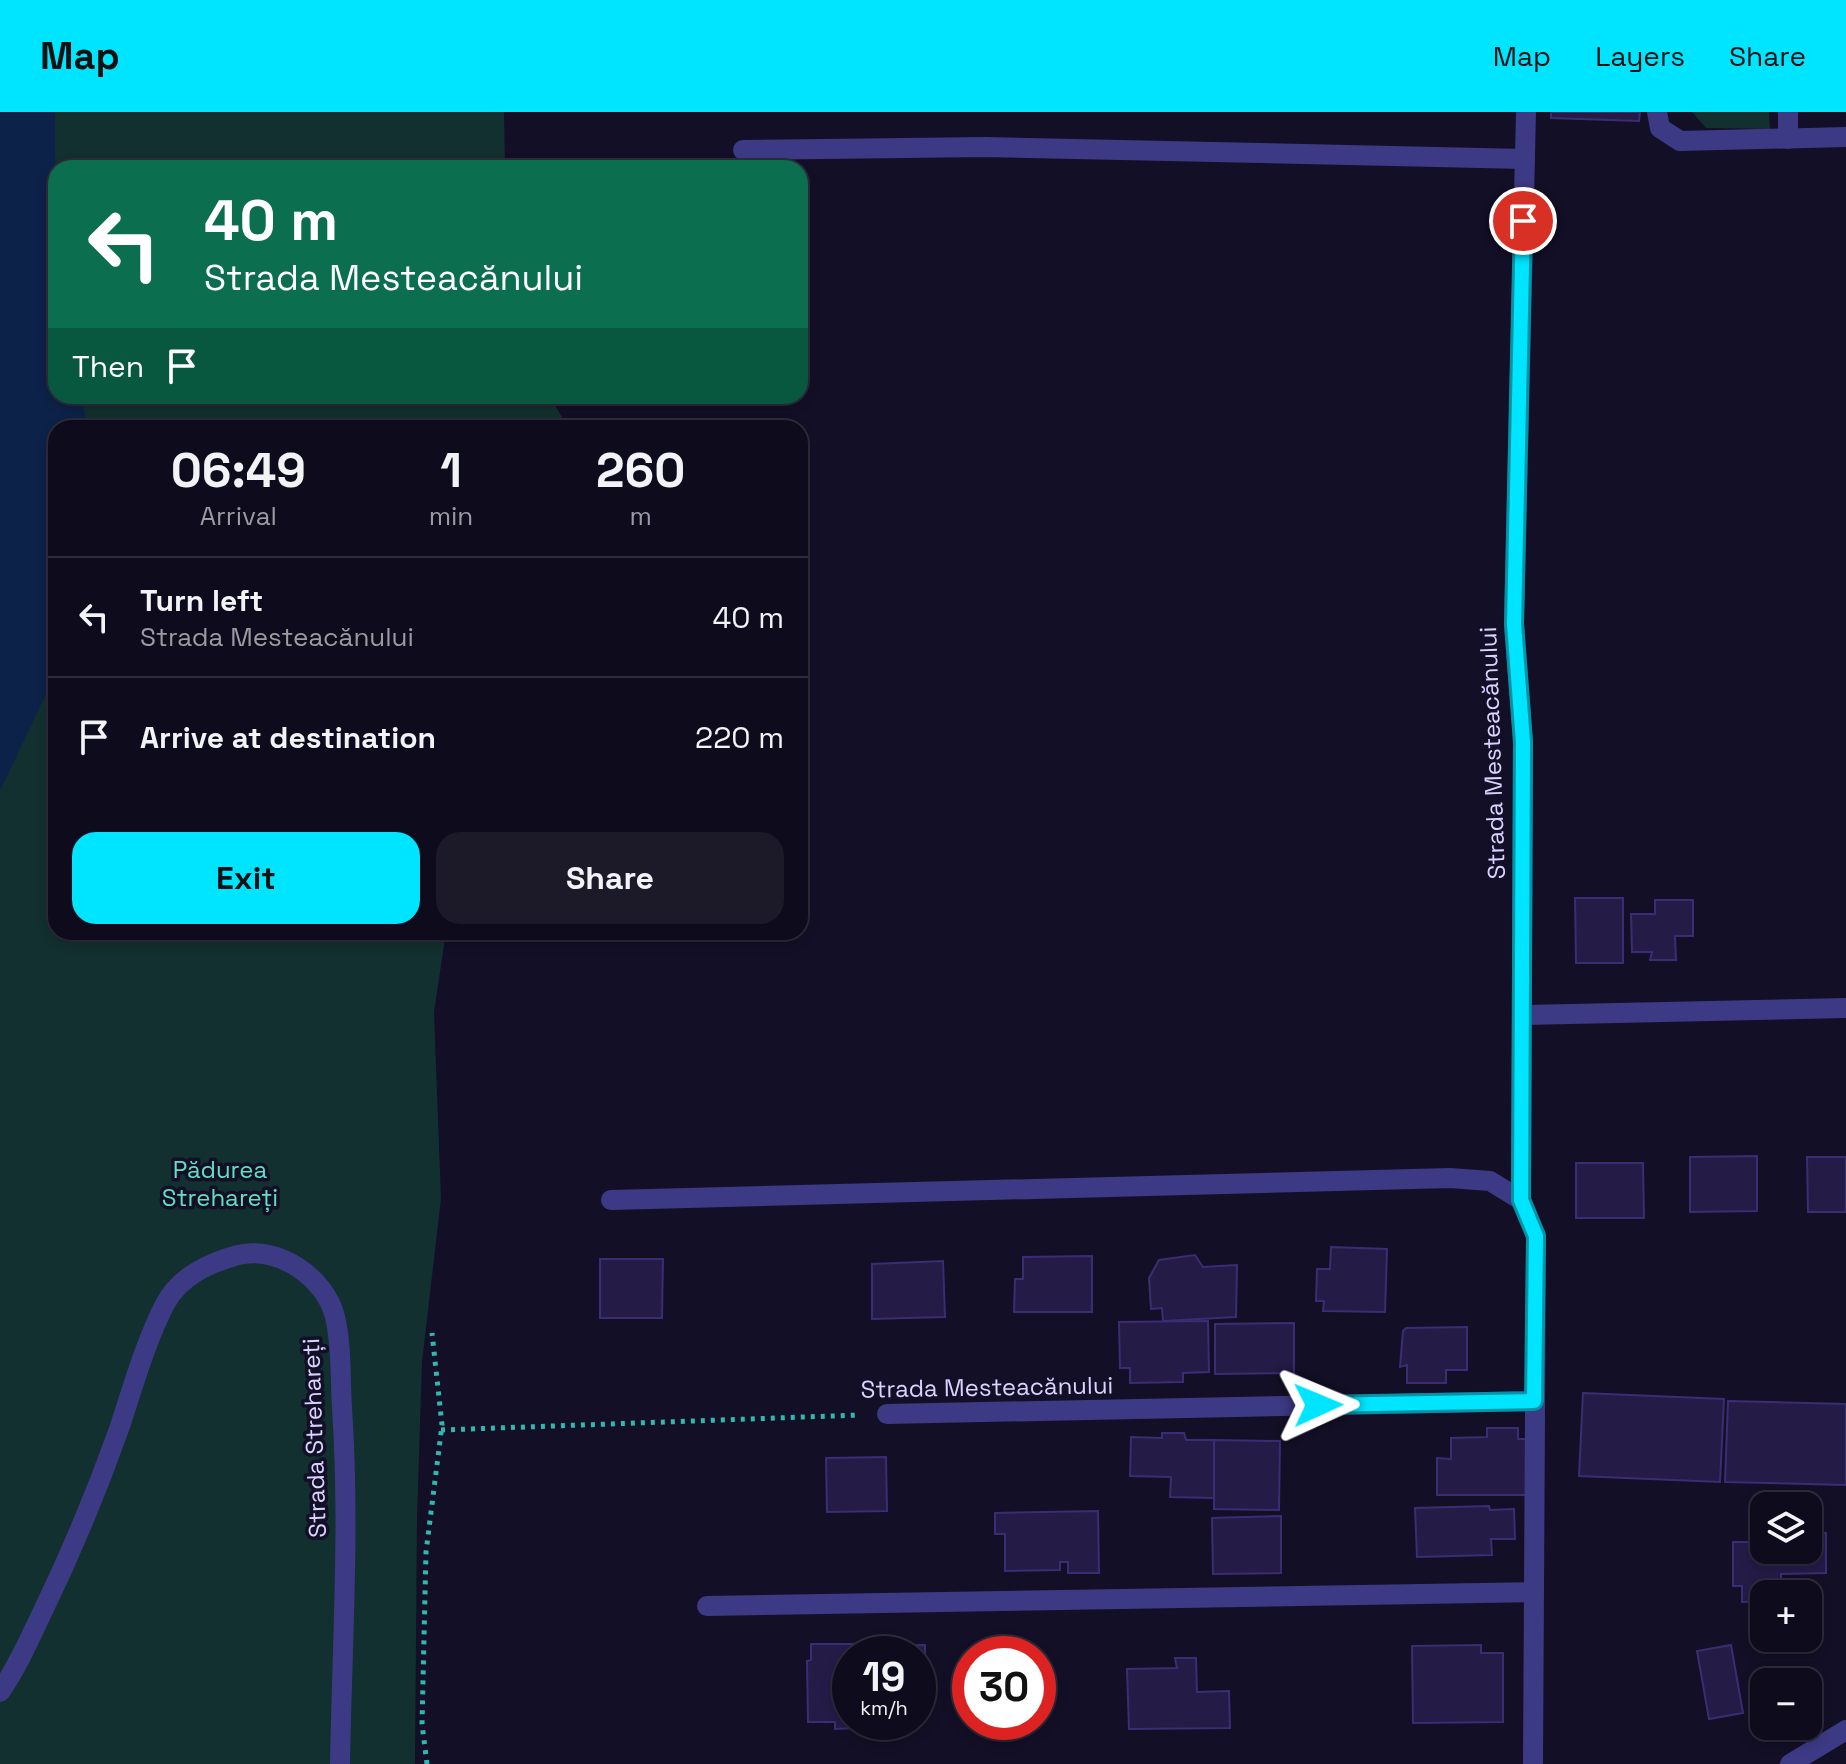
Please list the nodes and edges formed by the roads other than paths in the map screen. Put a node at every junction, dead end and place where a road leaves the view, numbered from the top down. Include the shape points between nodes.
1 (1526, 112) edge
2 (1657, 112) edge
3 (1788, 112) edge
4 (1846, 137) edge
5 (1788, 139) junction
6 (743, 150) dead end
7 (1525, 159) junction
8 (1846, 1008) edge
9 (1522, 1015) junction
10 (611, 1200) dead end
11 (1521, 1200) junction
12 (1534, 1401) junction
13 (887, 1414) road end
14 (1534, 1592) junction
15 (707, 1606) dead end
16 (0, 1692) edge
17 (1846, 1730) edge
18 (340, 1764) edge
19 (1533, 1764) edge
20 (1790, 1764) edge

1 - 7 street, Strada Mesteacănului
2 - 5 street via 1660,128 1680,141
3 - 5 street
4 - 5 street
6 - 7 street via 986,147
7 - 9 street, Strada Mesteacănului via 1514,624 1523,742
8 - 9 street
9 - 11 street, Strada Mesteacănului
10 - 11 street via 1450,1178 1490,1181
11 - 12 street, Strada Mesteacănului via 1536,1236
12 - 13 street, Strada Mesteacănului
12 - 14 street, Strada Mesteacănului
14 - 15 street
14 - 19 street, Strada Mesteacănului
16 - 18 street, Strada Strehareți via 66,1564 166,1303 184,1279 214,1262 269,1254 298,1266 320,1288 335,1316 347,1473
17 - 20 street

